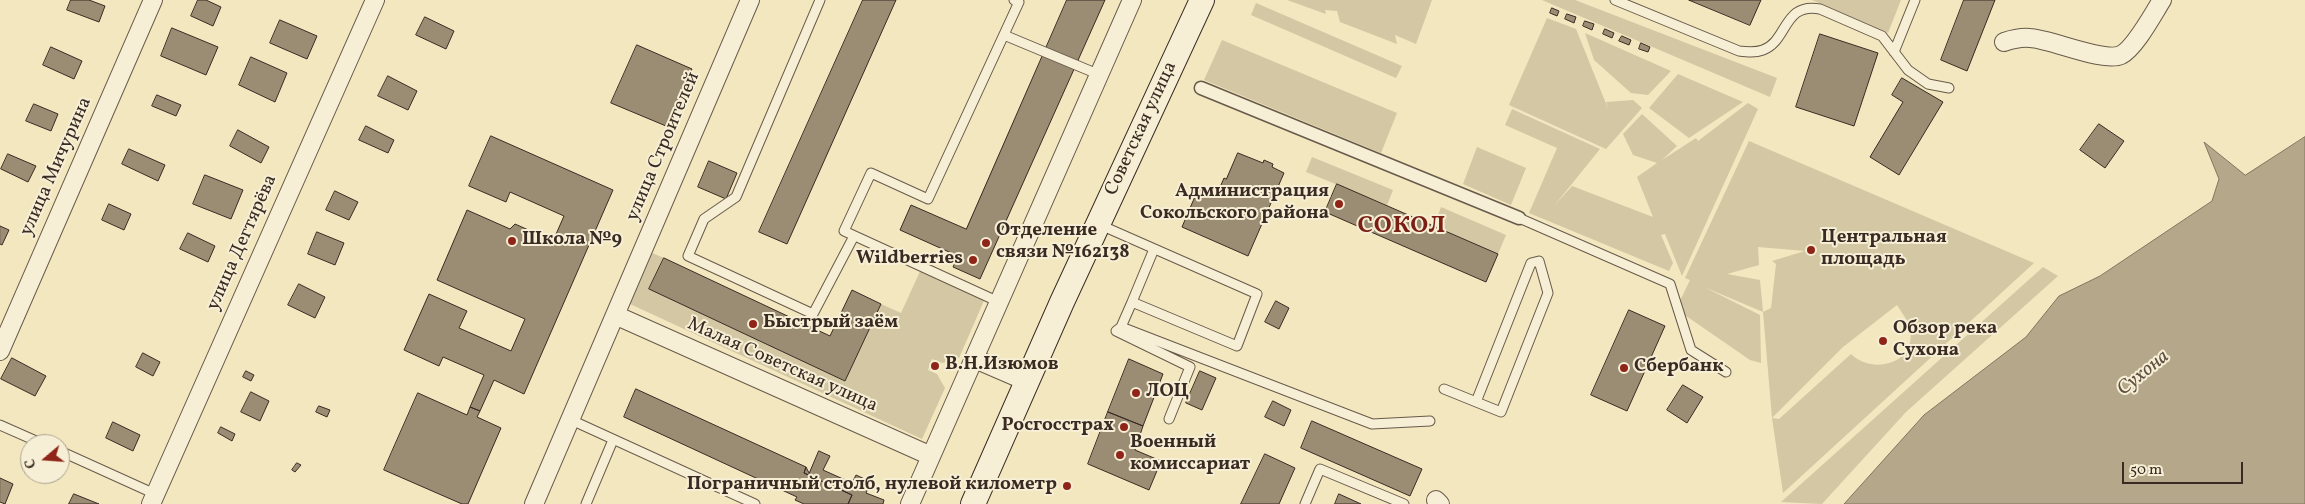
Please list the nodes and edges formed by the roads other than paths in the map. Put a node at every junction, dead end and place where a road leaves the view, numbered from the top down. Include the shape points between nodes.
1 (154, 0) edge
2 (374, 0) edge
3 (750, 0) edge
4 (820, 0) edge
5 (1014, 0) edge
6 (1132, 0) edge
7 (1202, 0) edge
8 (1616, 0) edge
9 (1803, 0) edge
10 (1915, 0) edge
11 (2162, 0) edge
12 (1799, 10) junction
13 (1004, 36) junction
14 (2004, 42) dead end
15 (1894, 52) junction
16 (1100, 75) junction
17 (1201, 88) dead end
18 (1949, 88) dead end
19 (1518, 218) joint
20 (1098, 224) junction
21 (854, 236) junction
22 (1154, 248) junction
23 (999, 302) junction
24 (1132, 302) junction
25 (615, 316) junction
26 (1121, 327) junction
27 (0, 351) edge
28 (975, 359) junction
29 (1726, 372) dead end
30 (1026, 381) junction
31 (1444, 389) dead end
32 (1476, 402) junction
33 (569, 419) junction
34 (1169, 419) dead end
35 (1430, 422) dead end
36 (0, 425) edge
37 (20, 434) edge
38 (613, 440) junction
39 (70, 456) edge
40 (931, 456) junction
41 (153, 499) edge
42 (534, 504) edge
43 (586, 504) edge
44 (754, 504) edge
45 (910, 504) edge
46 (972, 504) edge
47 (1305, 504) edge
48 (1404, 504) edge

1 - 27 street, улица Мичурина
2 - 41 street, улица Дегтярёва
3 - 25 street, улица Строителей
4 - 21 lane via 736,197 704,219 688,256 814,314
5 - 13 lane via 1019,2
6 - 16 street
7 - 20 main road, Советская улица
8 - 12 lane via 1739,51 1754,53 1765,50
9 - 12 lane
10 - 15 lane
11 - 14 street via 2120,56 2102,55 2032,38 2018,37
12 - 15 lane via 1809,7 1820,9 1882,36
13 - 16 lane
13 - 21 lane via 928,199 871,173 844,232
15 - 18 lane via 1908,70 1928,84
16 - 23 street
17 - 19 street
19 - 29 lane via 1670,284 1691,350
20 - 22 lane
20 - 30 main road, Советская улица
21 - 23 lane
22 - 24 lane
22 - 24 lane via 1257,294 1237,346
23 - 28 street
24 - 26 lane
25 - 33 street, улица Строителей
25 - 40 street, Малая Советская улица
26 - 34 lane via 1116,331 1190,367
26 - 35 lane via 1372,424
28 - 30 street
28 - 40 street
30 - 46 main road, Советская улица
31 - 32 lane
32 - 32 lane via 1501,412 1548,293 1539,261 1531,263
33 - 38 lane
33 - 42 street, улица Строителей
36 - 37 lane
38 - 43 lane
38 - 44 lane
39 - 41 lane
40 - 45 street
47 - 48 lane via 1320,469

